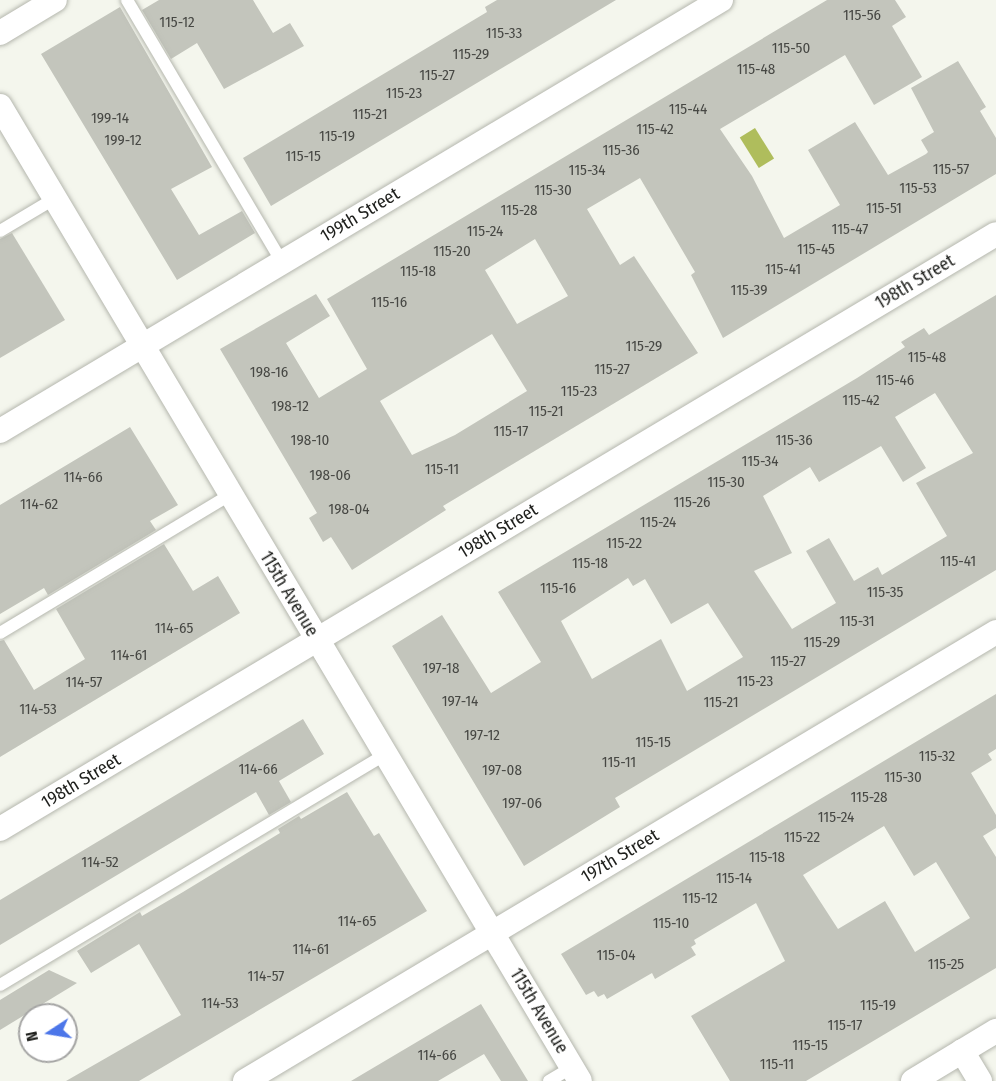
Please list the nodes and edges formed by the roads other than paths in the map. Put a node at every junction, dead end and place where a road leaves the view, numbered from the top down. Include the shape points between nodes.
1 (55, 0) edge
2 (127, 0) edge
3 (721, 0) edge
4 (0, 33) edge
5 (0, 106) edge
6 (54, 199) junction
7 (0, 231) edge
8 (996, 234) edge
9 (282, 262) junction
10 (141, 346) junction
11 (0, 431) edge
12 (230, 495) junction
13 (996, 632) edge
14 (0, 633) edge
15 (316, 640) junction
16 (385, 755) junction
17 (0, 829) edge
18 (492, 933) junction
19 (0, 985) edge
20 (996, 1031) edge
21 (962, 1051) junction
22 (576, 1074) edge
23 (245, 1081) edge
24 (549, 1081) edge
25 (913, 1081) edge
26 (980, 1081) edge

1 - 4 street
2 - 9 lane
3 - 9 street, 199th Street
5 - 6 street, 115th Avenue
6 - 7 lane
6 - 10 street, 115th Avenue
8 - 15 street, 198th Street
9 - 10 street, 199th Street
10 - 11 street, 199th Street
10 - 12 street, 115th Avenue
12 - 14 lane
12 - 15 street, 115th Avenue
13 - 18 street, 197th Street
15 - 16 street, 115th Avenue
15 - 17 street, 198th Street
16 - 18 street, 115th Avenue
16 - 19 lane
18 - 22 street, 115th Avenue
18 - 23 street, 197th Street
20 - 21 street
21 - 25 street
21 - 26 street
22 - 24 lane

